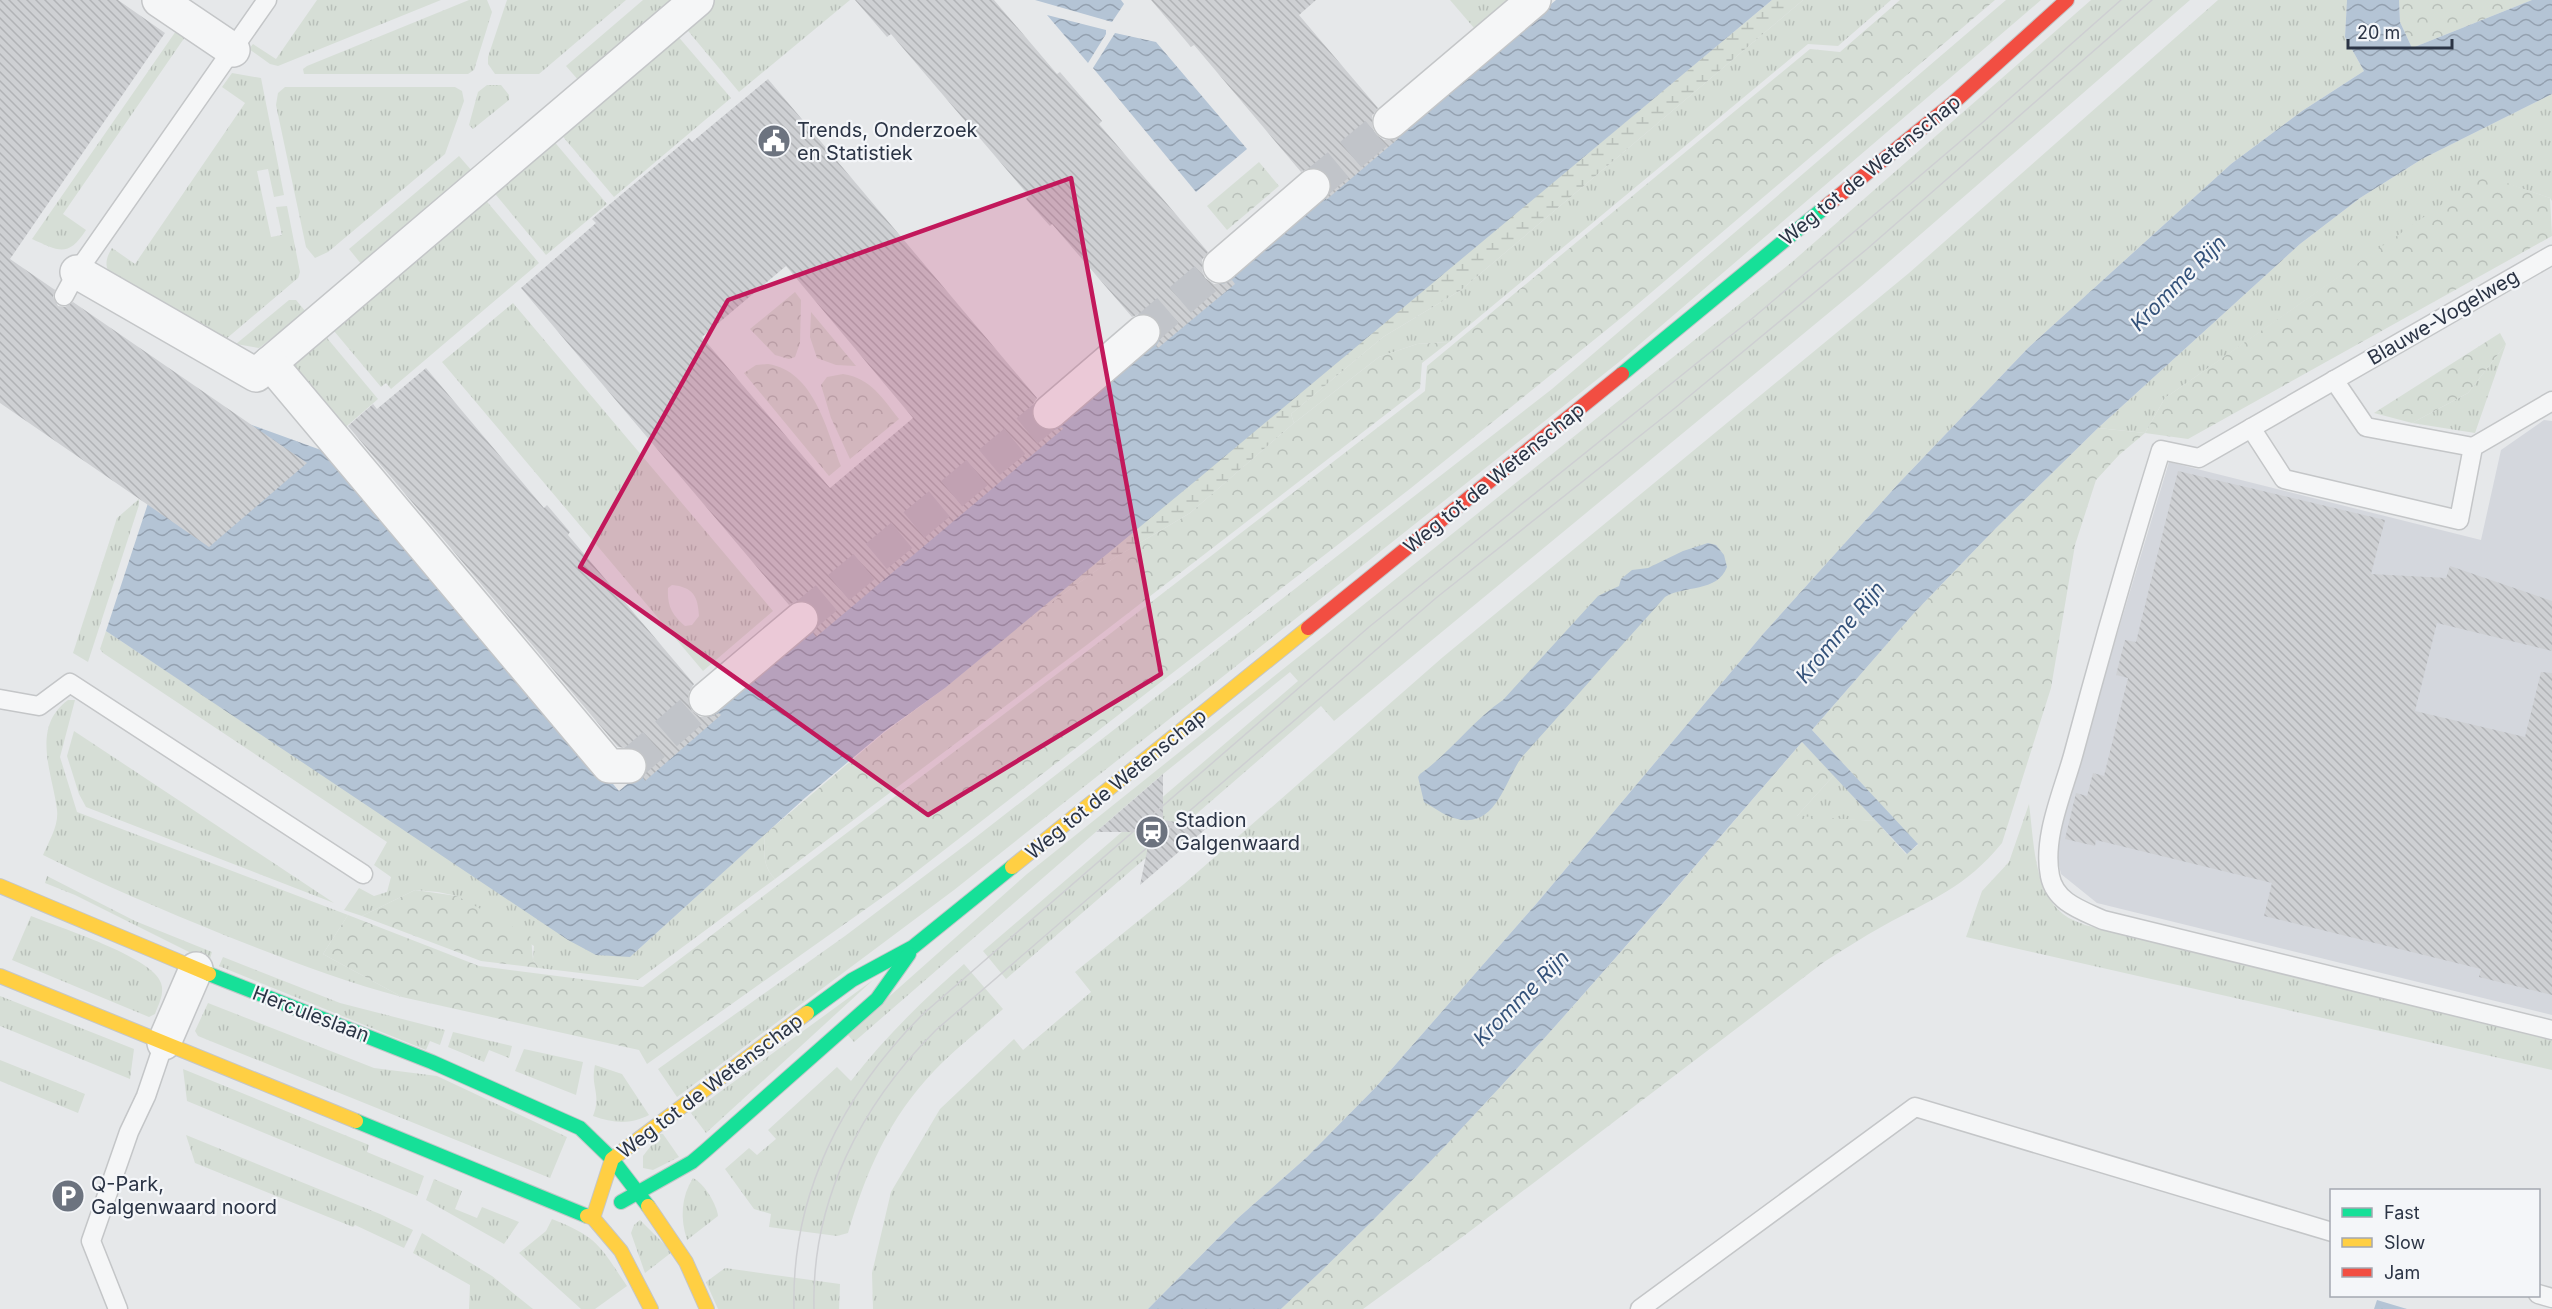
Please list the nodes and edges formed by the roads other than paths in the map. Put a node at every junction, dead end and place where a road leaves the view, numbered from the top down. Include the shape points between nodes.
1 (159, 0) edge
2 (267, 0) edge
3 (698, 0) edge
4 (1534, 0) edge
5 (2067, 0) edge
6 (233, 50) junction
7 (1390, 122) tunnel mouth
8 (1313, 186) tunnel mouth
9 (2552, 255) edge
10 (1220, 266) tunnel mouth
11 (71, 284) joint
12 (1143, 332) tunnel mouth
13 (270, 363) junction
14 (2334, 380) junction
15 (2552, 401) edge
16 (1050, 412) tunnel mouth
17 (2251, 428) junction
18 (2474, 447) junction
19 (801, 619) tunnel mouth
20 (0, 699) edge
21 (705, 699) tunnel mouth
22 (629, 766) dead end
23 (363, 874) dead end
24 (0, 886) edge
25 (913, 947) junction
26 (196, 969) junction
27 (0, 976) edge
28 (2552, 1030) edge
29 (164, 1043) junction
30 (612, 1159) junction
31 (639, 1192) junction
32 (593, 1218) junction
33 (2330, 1232) edge
34 (118, 1309) edge
35 (651, 1309) edge
36 (707, 1309) edge
37 (1640, 1309) edge

1 - 6 street
2 - 6 lane
3 - 13 street
4 - 7 street
5 - 25 main road, Weg tot de Wetenschap via 1953,103
6 - 11 lane
8 - 10 street
9 - 14 lane, Blauwe-Vogelweg
11 - 13 street via 256,375
12 - 16 street
13 - 22 street via 609,766
14 - 17 lane, Blauwe-Vogelweg
14 - 18 lane via 2366,427
15 - 18 lane
17 - 18 lane via 2284,479 2459,520
17 - 28 lane, Blauwe-Vogelweg via 2199,458 2161,450 2050,839 2050,875 2055,892 2073,906 2103,920
19 - 21 street
20 - 23 lane via 39,706 70,684
24 - 26 main road, Herculeslaan
25 - 30 main road, Weg tot de Wetenschap via 852,980
25 - 31 main road, Weg tot de Wetenschap via 877,999 692,1162
26 - 29 street
26 - 30 main road, Herculeslaan via 432,1062 580,1128
27 - 29 main road
29 - 32 main road
29 - 34 lane via 91,1241
30 - 31 main road, Herculeslaan
30 - 32 main road, Weg tot de Wetenschap
31 - 32 main road, Weg tot de Wetenschap
31 - 36 main road, Herculeslaan via 686,1262
32 - 35 main road via 621,1251
33 - 37 lane via 1915,1107

